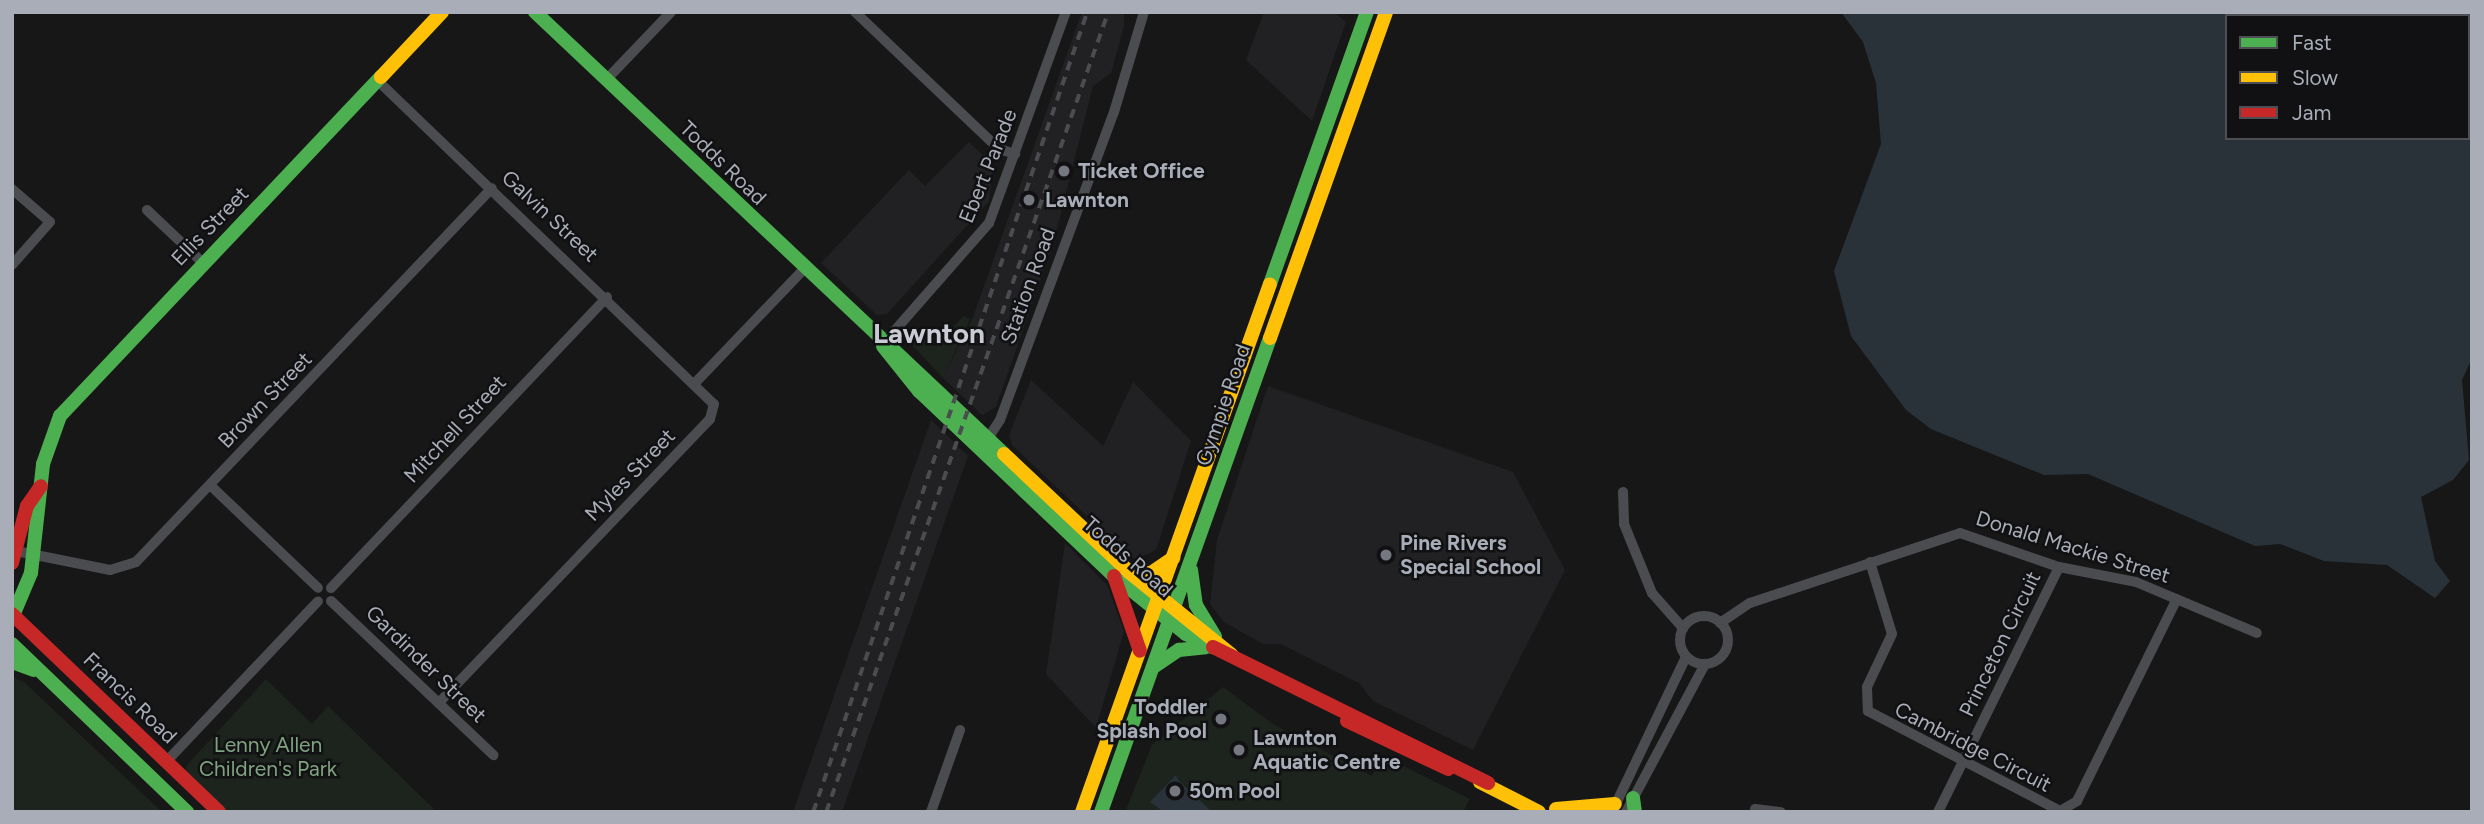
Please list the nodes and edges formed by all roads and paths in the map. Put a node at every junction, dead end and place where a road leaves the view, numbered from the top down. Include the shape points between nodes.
1 (442, 12) edge
2 (535, 12) edge
3 (671, 12) edge
4 (855, 12) edge
5 (1066, 12) edge
6 (1144, 12) edge
7 (1367, 12) edge
8 (1386, 12) edge
9 (377, 80) junction
10 (606, 80) junction
11 (1015, 154) junction
12 (492, 188) junction
13 (12, 189) edge
14 (147, 210) dead end
15 (203, 263) junction
16 (12, 265) edge
17 (804, 269) junction
18 (607, 297) junction
19 (883, 344) junction
20 (696, 382) junction
21 (985, 444) junction
22 (210, 485) junction
23 (41, 486) junction
24 (1623, 492) dead end
25 (35, 556) junction
26 (14, 557) edge
27 (1173, 558) junction
28 (1870, 562) junction
29 (1190, 563) junction
30 (2059, 567) junction
31 (1121, 574) junction
32 (318, 588) junction
33 (331, 588) junction
34 (2177, 599) junction
35 (318, 601) junction
36 (331, 601) junction
37 (1157, 603) junction
38 (1172, 615) junction
39 (13, 616) edge
40 (1720, 624) junction
41 (1683, 628) junction
42 (2257, 633) dead end
43 (1210, 642) junction
44 (12, 644) edge
45 (1140, 651) junction
46 (1686, 657) junction
47 (12, 662) edge
48 (1705, 664) junction
49 (1154, 666) junction
50 (42, 673) junction
51 (439, 703) junction
52 (960, 730) dead end
53 (493, 755) dead end
54 (166, 762) junction
55 (1963, 764) junction
56 (1518, 798) junction
57 (1634, 805) edge
58 (1617, 809) edge
59 (1755, 809) dead end
60 (1560, 810) edge
61 (187, 812) edge
62 (219, 812) edge
63 (931, 812) edge
64 (1082, 812) edge
65 (1101, 812) edge
66 (1539, 812) edge
67 (1781, 812) edge
68 (1938, 812) edge

1 - 9 main road, Ellis Street
2 - 10 main road, Todds Road
3 - 10 street
4 - 11 street via 999,149
5 - 11 street, Ebert Parade
6 - 21 street, Station Road via 1114,112
7 - 27 main road, Gympie Road
8 - 29 main road, Gympie Road
9 - 12 street, Galvin Street
9 - 15 main road, Ellis Street
10 - 17 main road, Todds Road
11 - 19 street, Ebert Parade via 980,238
12 - 18 street, Galvin Street
12 - 22 street, Brown Street
13 - 16 street via 50,222
14 - 15 street
15 - 23 main road, Ellis Street via 60,416 47,445
17 - 19 main road, Todds Road
17 - 20 street
18 - 20 street, Galvin Street
18 - 33 street, Mitchell Street
19 - 21 main road, Todds Road via 892,364
20 - 51 street, Myles Street via 714,404 710,419
21 - 31 main road, Todds Road
22 - 25 street, Brown Street via 126,567 99,569
22 - 32 street
23 - 25 main road, Ellis Street
23 - 26 main road, Ellis Street via 27,506
24 - 41 street via 1624,524 1652,593
25 - 26 street
25 - 39 main road, Ellis Street
27 - 31 main road via 1151,573
27 - 37 main road, Gympie Road
28 - 30 street, Donald Mackie Street via 1959,533
28 - 40 street, Donald Mackie Street via 1750,603
28 - 55 street, Cambridge Circuit via 1892,634 1867,687 1868,711
29 - 38 main road, Gympie Road
29 - 43 main road via 1196,605
30 - 34 street, Donald Mackie Street via 2136,582
30 - 55 street, Princeton Circuit
31 - 37 main road, Todds Road
31 - 45 main road
32 - 33 street
32 - 35 street
33 - 36 street
34 - 42 street, Donald Mackie Street
34 - 55 street, Cambridge Circuit via 2072,807 2052,809
35 - 36 street
35 - 54 street
36 - 51 street, Gardinder Street
37 - 38 main road, Todds Road
37 - 45 main road, Gympie Road
38 - 43 main road, Todds Road
38 - 49 main road, Gympie Road
39 - 54 main road, Francis Road
40 - 41 street via 1698,617
40 - 48 street via 1727,637 1724,652
41 - 46 street
43 - 49 main road via 1179,650
43 - 56 main road via 1402,750
44 - 50 main road, Francis Road
45 - 64 main road, Gympie Road
46 - 48 street
46 - 58 street
47 - 50 main road
48 - 57 street
49 - 65 main road, Gympie Road
50 - 61 main road, Francis Road
51 - 53 street, Gardinder Street
52 - 63 street
54 - 62 main road, Francis Road
55 - 68 street, Princeton Circuit
56 - 60 main road
56 - 66 main road
57 - 58 street
58 - 60 main road
59 - 67 street

